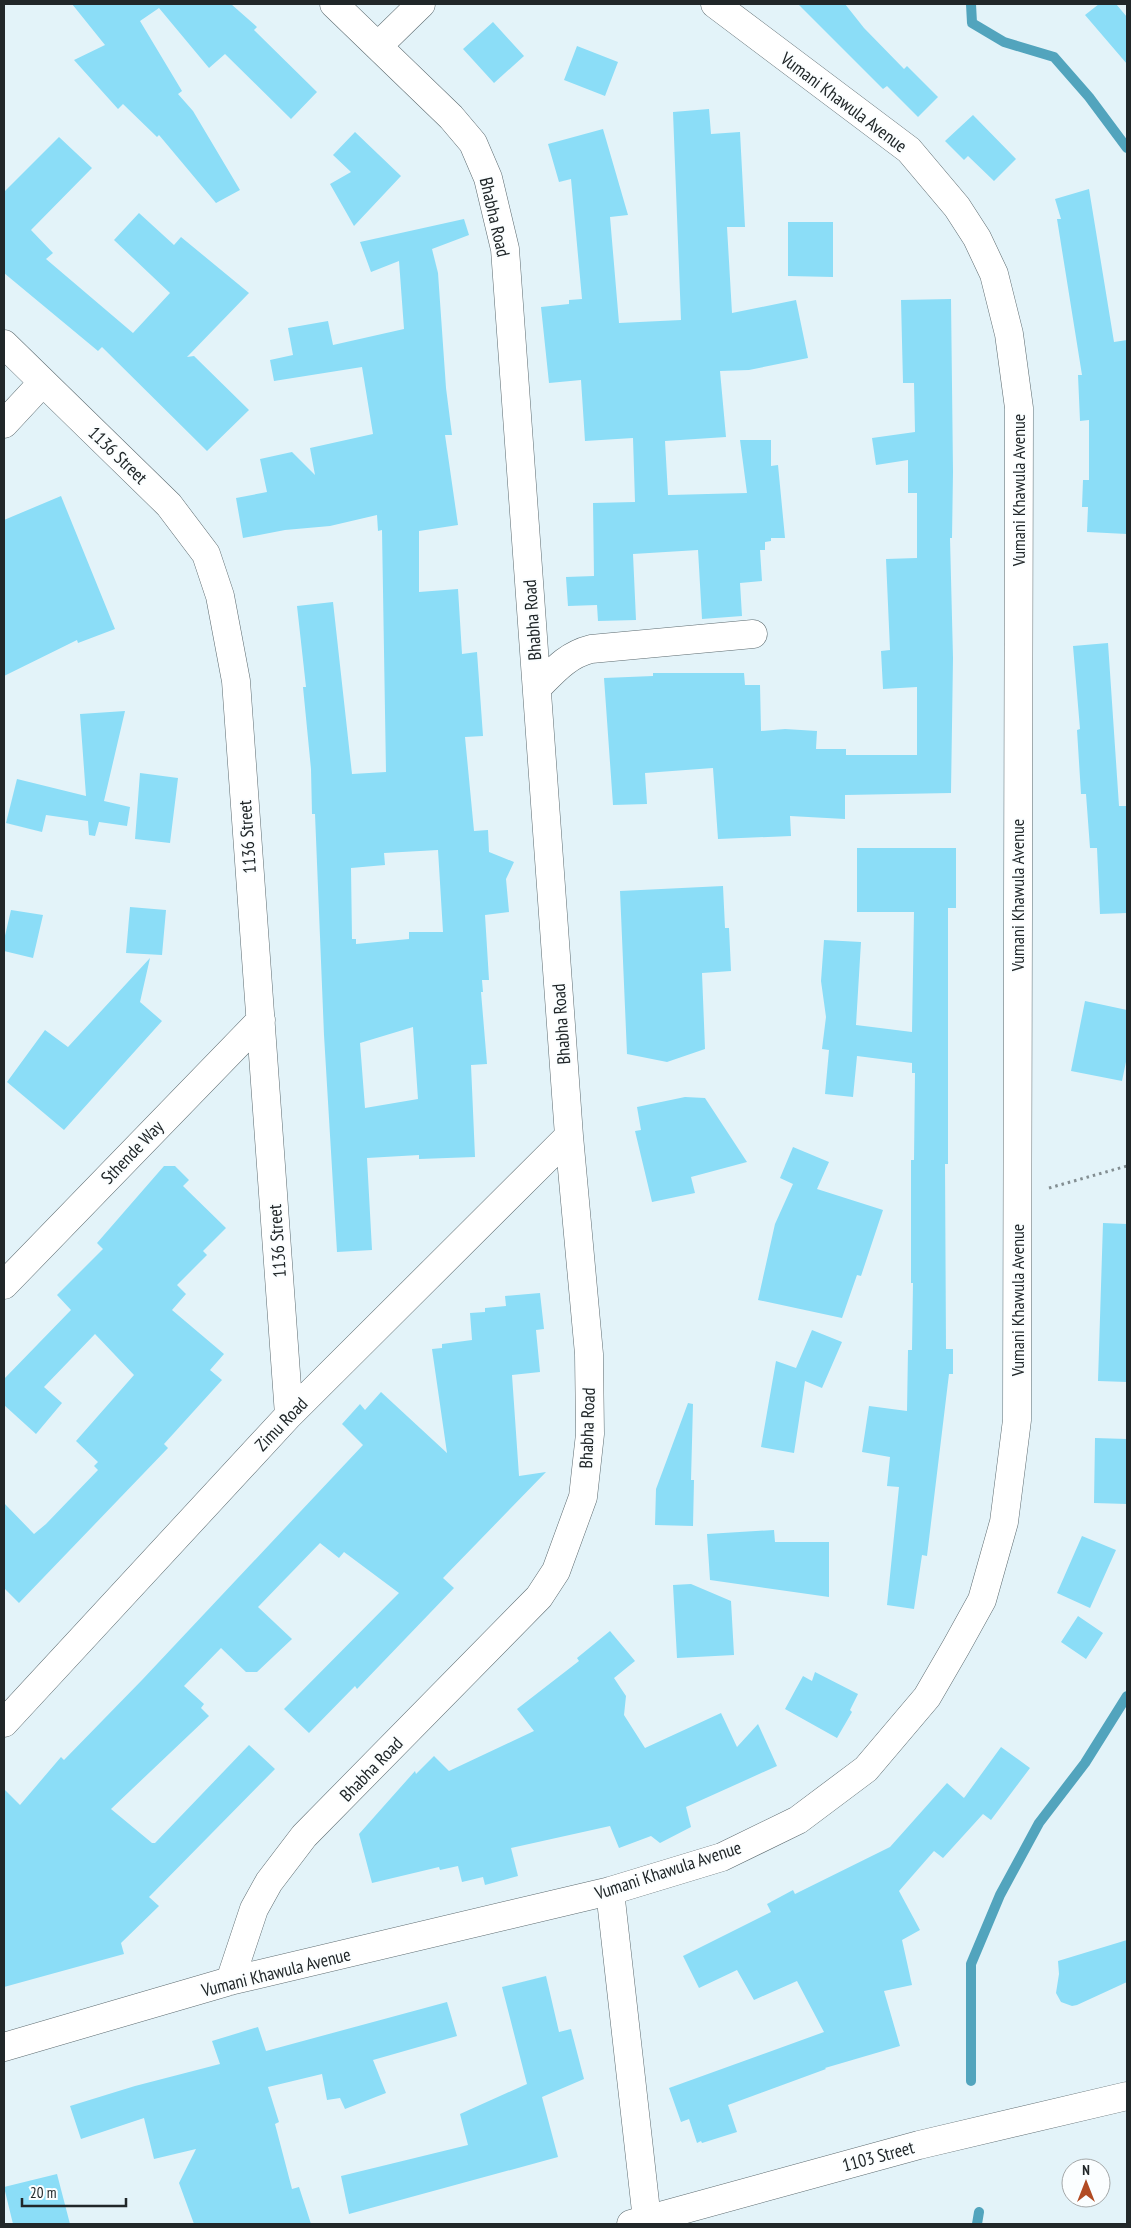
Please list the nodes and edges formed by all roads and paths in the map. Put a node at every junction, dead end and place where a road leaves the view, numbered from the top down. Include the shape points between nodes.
1 (334, 4) edge
2 (421, 4) edge
3 (715, 4) edge
4 (379, 45) junction
5 (4, 344) edge
6 (43, 382) junction
7 (4, 424) edge
8 (753, 634) dead end
9 (537, 688) junction
10 (261, 1020) junction
11 (569, 1136) junction
12 (1127, 1166) edge
13 (1016, 1194) junction
14 (4, 1285) edge
15 (289, 1415) junction
16 (4, 1723) edge
17 (610, 1892) junction
18 (230, 1982) junction
19 (4, 2047) edge
20 (1127, 2096) edge
21 (639, 2222) edge

1 - 4 street, Bhabha Road
2 - 4 street
3 - 13 street, Vumani Khawula Avenue via 908,150 957,207 977,238 994,274 1009,334 1019,408
4 - 9 street, Bhabha Road via 473,143 495,203 505,249
5 - 6 street, 1136 Street
6 - 7 street
6 - 10 street, 1136 Street via 169,505 206,554 220,596 236,682
8 - 9 street via 591,649 564,660
9 - 11 street, Bhabha Road
10 - 14 street, Sthende Way
10 - 15 street, 1136 Street
11 - 15 street, Zimu Road
11 - 18 street, Bhabha Road via 589,1354 590,1434 583,1496 563,1554 539,1597 304,1836 274,1874 251,1916
12 - 13 path
13 - 17 street, Vumani Khawula Avenue via 1017,1420 1004,1522 982,1600 956,1647 926,1697 866,1769 798,1820 722,1856
15 - 16 street, Zimu Road
17 - 18 street, Vumani Khawula Avenue
17 - 21 street
18 - 19 street, Vumani Khawula Avenue
20 - 21 street, 1103 Street via 919,2145

